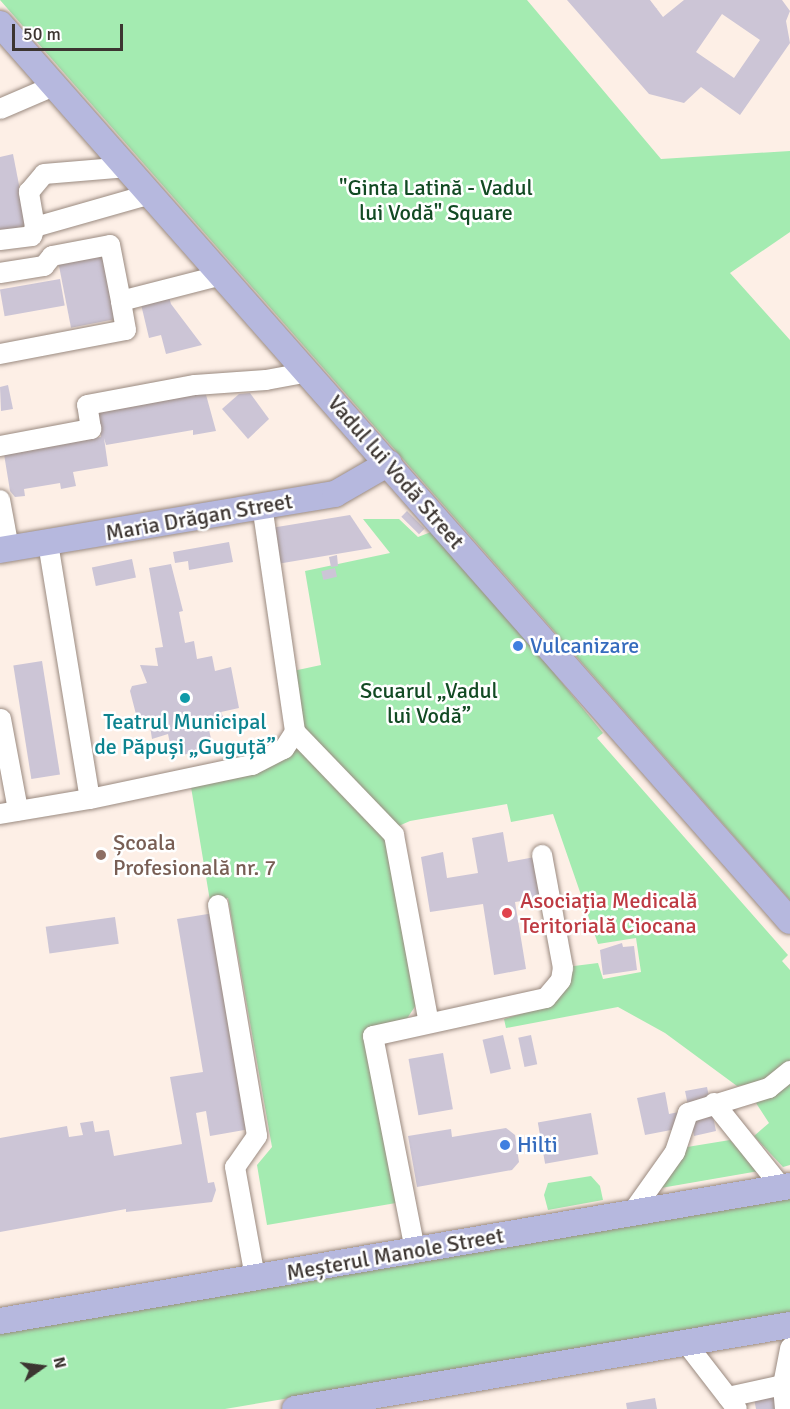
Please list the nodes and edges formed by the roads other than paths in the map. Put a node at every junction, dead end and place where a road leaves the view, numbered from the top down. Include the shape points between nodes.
1 (0, 24) edge
2 (56, 85) junction
3 (0, 109) edge
4 (128, 167) junction
5 (151, 194) junction
6 (35, 227) junction
7 (0, 240) edge
8 (0, 273) edge
9 (222, 275) junction
10 (121, 301) junction
11 (0, 354) edge
12 (309, 372) junction
13 (0, 446) edge
14 (389, 463) junction
15 (0, 500) edge
16 (262, 505) junction
17 (48, 543) junction
18 (4, 549) edge
19 (1, 719) edge
20 (295, 732) junction
21 (90, 799) junction
22 (9, 812) edge
23 (542, 855) dead end
24 (218, 905) dead end
25 (790, 921) edge
26 (429, 1023) junction
27 (790, 1071) edge
28 (714, 1103) junction
29 (786, 1187) edge
30 (631, 1214) junction
31 (415, 1250) junction
32 (255, 1277) junction
33 (0, 1321) edge
34 (790, 1326) edge
35 (686, 1343) junction
36 (790, 1348) edge
37 (783, 1385) junction
38 (732, 1403) edge
39 (295, 1409) edge
40 (785, 1409) edge

1 - 2 main road, Vadul lui Vodă Street
2 - 3 lane
2 - 4 main road, Vadul lui Vodă Street
4 - 5 main road, Vadul lui Vodă Street
4 - 6 lane via 44,174 29,192
5 - 6 lane
5 - 9 main road, Vadul lui Vodă Street
6 - 7 lane via 32,236
8 - 10 lane via 44,266 52,256 110,245
9 - 10 lane
9 - 12 main road, Vadul lui Vodă Street
10 - 11 lane via 126,330
12 - 13 lane via 266,380 195,385 87,405 91,429
12 - 14 main road, Vadul lui Vodă Street
14 - 16 main road, Maria Drăgan Street via 343,492
14 - 25 main road, Vadul lui Vodă Street
15 - 18 lane
16 - 17 main road, Maria Drăgan Street
16 - 20 lane
17 - 18 main road, Maria Drăgan Street
17 - 21 lane
19 - 22 lane
20 - 21 lane via 284,749 252,765
20 - 26 lane via 394,835
21 - 22 lane
23 - 26 lane via 563,968 556,988 532,1004
24 - 32 lane via 257,1136 235,1167
26 - 31 lane via 373,1036
27 - 28 lane via 769,1088
28 - 29 lane
28 - 30 lane via 693,1110 683,1120 675,1152
29 - 30 main road, Meșterul Manole Street
30 - 31 main road, Meșterul Manole Street
31 - 32 main road, Meșterul Manole Street
32 - 33 main road, Meșterul Manole Street
34 - 35 main road
35 - 38 lane
35 - 39 main road
36 - 37 lane
37 - 38 lane
37 - 40 lane

